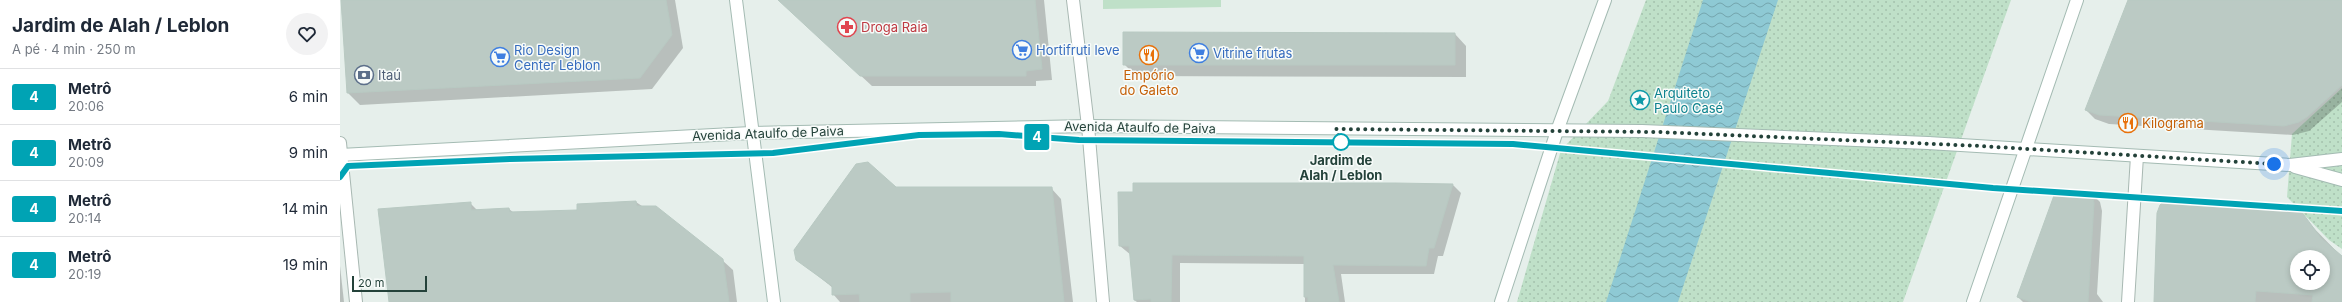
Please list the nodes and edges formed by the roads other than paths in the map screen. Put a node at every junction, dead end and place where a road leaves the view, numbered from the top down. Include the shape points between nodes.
1 (736, 0) edge
2 (1073, 0) edge
3 (1606, 0) edge
4 (2077, 0) edge
5 (1088, 126) junction
6 (1557, 131) junction
7 (751, 133) junction
8 (340, 143) edge
9 (2026, 149) junction
10 (341, 155) edge
11 (2137, 156) junction
12 (2342, 159) edge
13 (2290, 165) junction
14 (2342, 180) edge
15 (356, 302) edge
16 (774, 302) edge
17 (1103, 302) edge
18 (1501, 302) edge
19 (1973, 302) edge
20 (2128, 302) edge

1 - 7 main road
2 - 5 main road
3 - 6 main road
4 - 9 main road
5 - 6 main road, Avenida Ataulfo de Paiva
5 - 7 main road, Avenida Ataulfo de Paiva
5 - 17 main road
6 - 9 main road, Avenida Ataulfo de Paiva, bridge via 1642,131
6 - 18 main road
7 - 10 main road, Avenida Ataulfo de Paiva
7 - 16 main road
8 - 10 main road
9 - 11 main road, Avenida Ataulfo de Paiva
9 - 19 main road
10 - 15 main road
11 - 13 main road, Avenida Ataulfo de Paiva
11 - 20 main road
12 - 13 main road
13 - 14 main road

